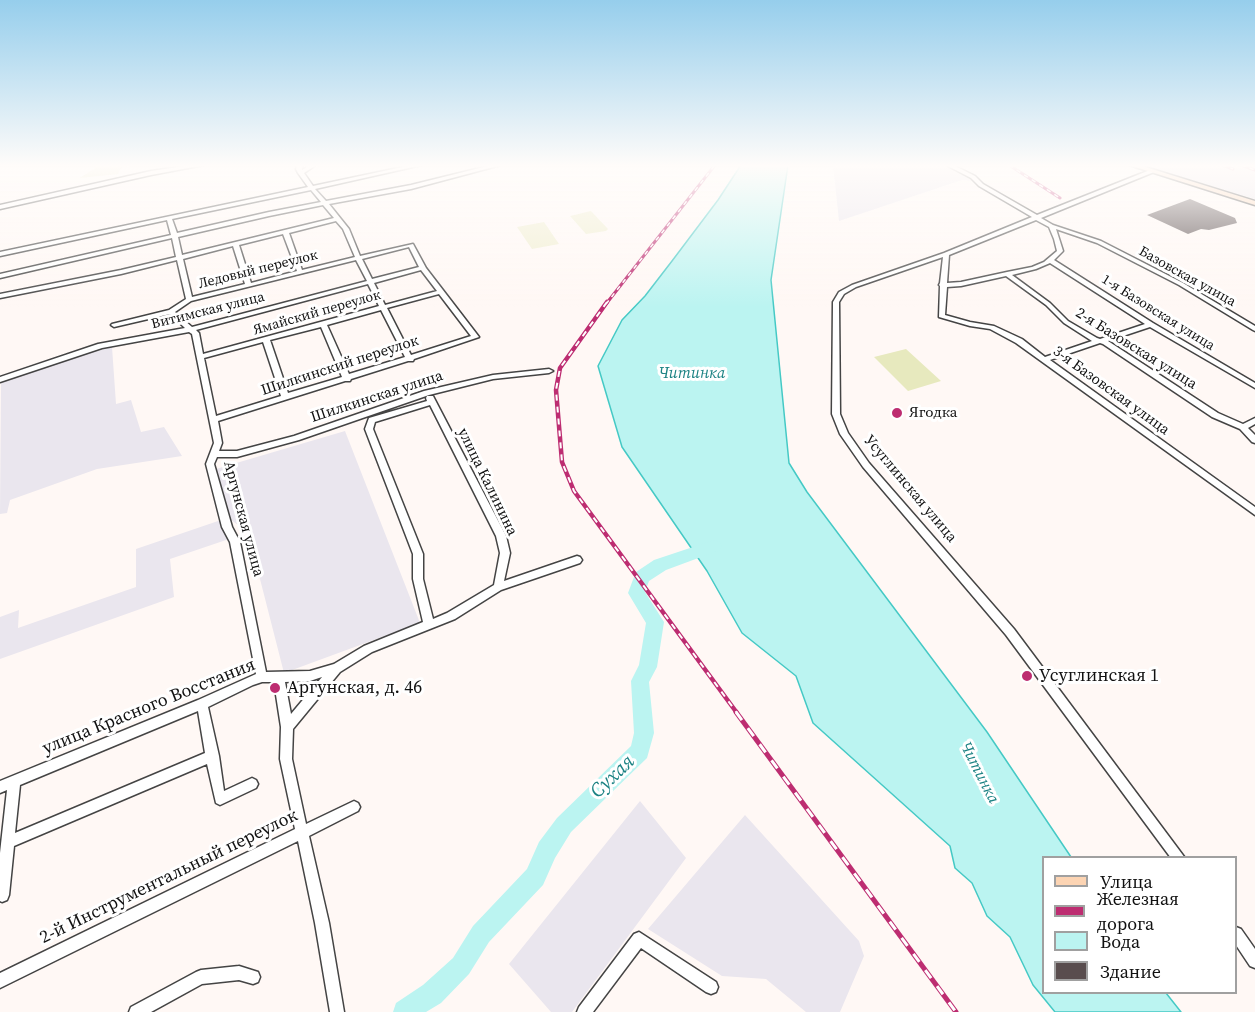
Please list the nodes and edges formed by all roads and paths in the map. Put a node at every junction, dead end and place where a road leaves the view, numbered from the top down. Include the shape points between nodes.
1 (200, 212) edge
2 (256, 212) edge
3 (333, 212) edge
4 (1037, 212) edge
5 (1050, 212) edge
6 (1043, 215) junction
7 (169, 219) junction
8 (338, 219) junction
9 (1051, 226) junction
10 (285, 231) junction
11 (175, 237) junction
12 (235, 243) junction
13 (0, 254) edge
14 (946, 254) junction
15 (179, 256) junction
16 (358, 258) junction
17 (1050, 260) junction
18 (423, 268) junction
19 (300, 272) junction
20 (1007, 274) junction
21 (0, 276) edge
22 (371, 282) junction
23 (249, 285) junction
24 (942, 285) junction
25 (440, 292) junction
26 (0, 296) edge
27 (189, 300) junction
28 (384, 306) junction
29 (171, 312) junction
30 (324, 324) junction
31 (1151, 324) junction
32 (114, 325) dead end
33 (193, 329) junction
34 (1255, 329) edge
35 (266, 340) junction
36 (1099, 341) junction
37 (200, 357) junction
38 (410, 359) junction
39 (1046, 359) junction
40 (549, 371) dead end
41 (347, 379) junction
42 (0, 380) edge
43 (1255, 386) edge
44 (430, 397) junction
45 (286, 398) junction
46 (213, 420) junction
47 (1255, 421) edge
48 (1243, 427) junction
49 (1255, 440) edge
50 (214, 454) junction
51 (1255, 512) edge
52 (577, 560) dead end
53 (498, 587) junction
54 (429, 625) junction
55 (337, 668) junction
56 (262, 677) junction
57 (279, 678) junction
58 (202, 704) junction
59 (288, 727) junction
60 (213, 756) junction
61 (14, 782) junction
62 (252, 784) dead end
63 (0, 788) edge
64 (354, 807) dead end
65 (302, 832) junction
66 (9, 842) junction
67 (1178, 856) edge
68 (2, 895) dead end
69 (1237, 935) edge
70 (1255, 961) edge
71 (253, 977) dead end
72 (0, 981) edge
73 (711, 987) dead end
74 (136, 1012) edge
75 (337, 1012) edge
76 (584, 1012) edge

1 - 7 street
2 - 11 street
3 - 8 street
4 - 6 street, Базовская улица
5 - 6 street, Усуглинская улица
6 - 9 street, Базовская улица
6 - 14 street, Усуглинская улица
7 - 11 street
7 - 13 street
8 - 10 street
8 - 16 street
9 - 17 street via 1060,251
9 - 34 street, Базовская улица via 1099,242 1181,284
10 - 12 street
10 - 19 street
11 - 15 street
11 - 21 street
12 - 15 street
12 - 23 street
14 - 24 street
14 - 67 street, Усуглинская улица via 841,293 836,302 836,414 844,434 866,465 1010,632
15 - 26 street
15 - 27 street
16 - 18 street, Ледовый переулок via 411,245
16 - 19 street, Ледовый переулок
16 - 22 street
17 - 20 street
17 - 31 street, 1-я Базовская улица
18 - 22 street, Витимская улица
18 - 25 street
19 - 23 street, Ледовый переулок
20 - 24 street
20 - 36 street, 2-я Базовская улица via 1066,321
22 - 28 street
22 - 33 street, Витимская улица
23 - 27 street, Ледовый переулок
24 - 39 street, 3-я Базовская улица via 941,316 992,327
25 - 28 street, Ямайский переулок
25 - 38 street, Шилкинский переулок via 475,337
27 - 29 street, Ледовый переулок
28 - 30 street, Ямайский переулок
28 - 38 street
29 - 32 street, Ледовый переулок
29 - 33 street
30 - 35 street, Ямайский переулок
30 - 41 street
31 - 36 street
31 - 43 street, 1-я Базовская улица
33 - 37 street, Аргунская улица
33 - 42 street, Витимская улица via 101,346
35 - 37 street, Ямайский переулок
35 - 45 street
36 - 39 street
36 - 48 street, 2-я Базовская улица via 1215,415
37 - 46 street, Аргунская улица
38 - 41 street, Шилкинский переулок
39 - 51 street, 3-я Базовская улица
40 - 44 street, Шилкинская улица via 493,376
41 - 45 street, Шилкинский переулок
44 - 50 street, Шилкинская улица via 237,454
44 - 53 street, улица Калинина via 501,536 505,553
44 - 54 street via 372,420 369,429 418,554 418,579
45 - 46 street, Шилкинский переулок
46 - 50 street, Аргунская улица via 218,443
47 - 48 street
48 - 49 street, 2-я Базовская улица
50 - 56 street, Аргунская улица via 210,464 227,527 236,543
52 - 53 street, улица Красного Восстания
53 - 54 street, улица Красного Восстания
54 - 55 street, улица Красного Восстания via 368,649
55 - 57 street, улица Красного Восстания via 310,676
55 - 59 street
56 - 57 street, улица Красного Восстания
56 - 58 street, улица Красного Восстания
57 - 59 street
58 - 60 street
58 - 61 street, улица Красного Восстания
59 - 65 street via 286,759
60 - 62 street via 220,799
60 - 66 street
61 - 63 street, улица Красного Восстания
61 - 66 street
64 - 65 street, 2-й Инструментальный переулок
65 - 72 street, 2-й Инструментальный переулок
65 - 75 street
66 - 68 street
69 - 70 street
71 - 74 street via 239,973 201,977
73 - 76 street via 639,939

